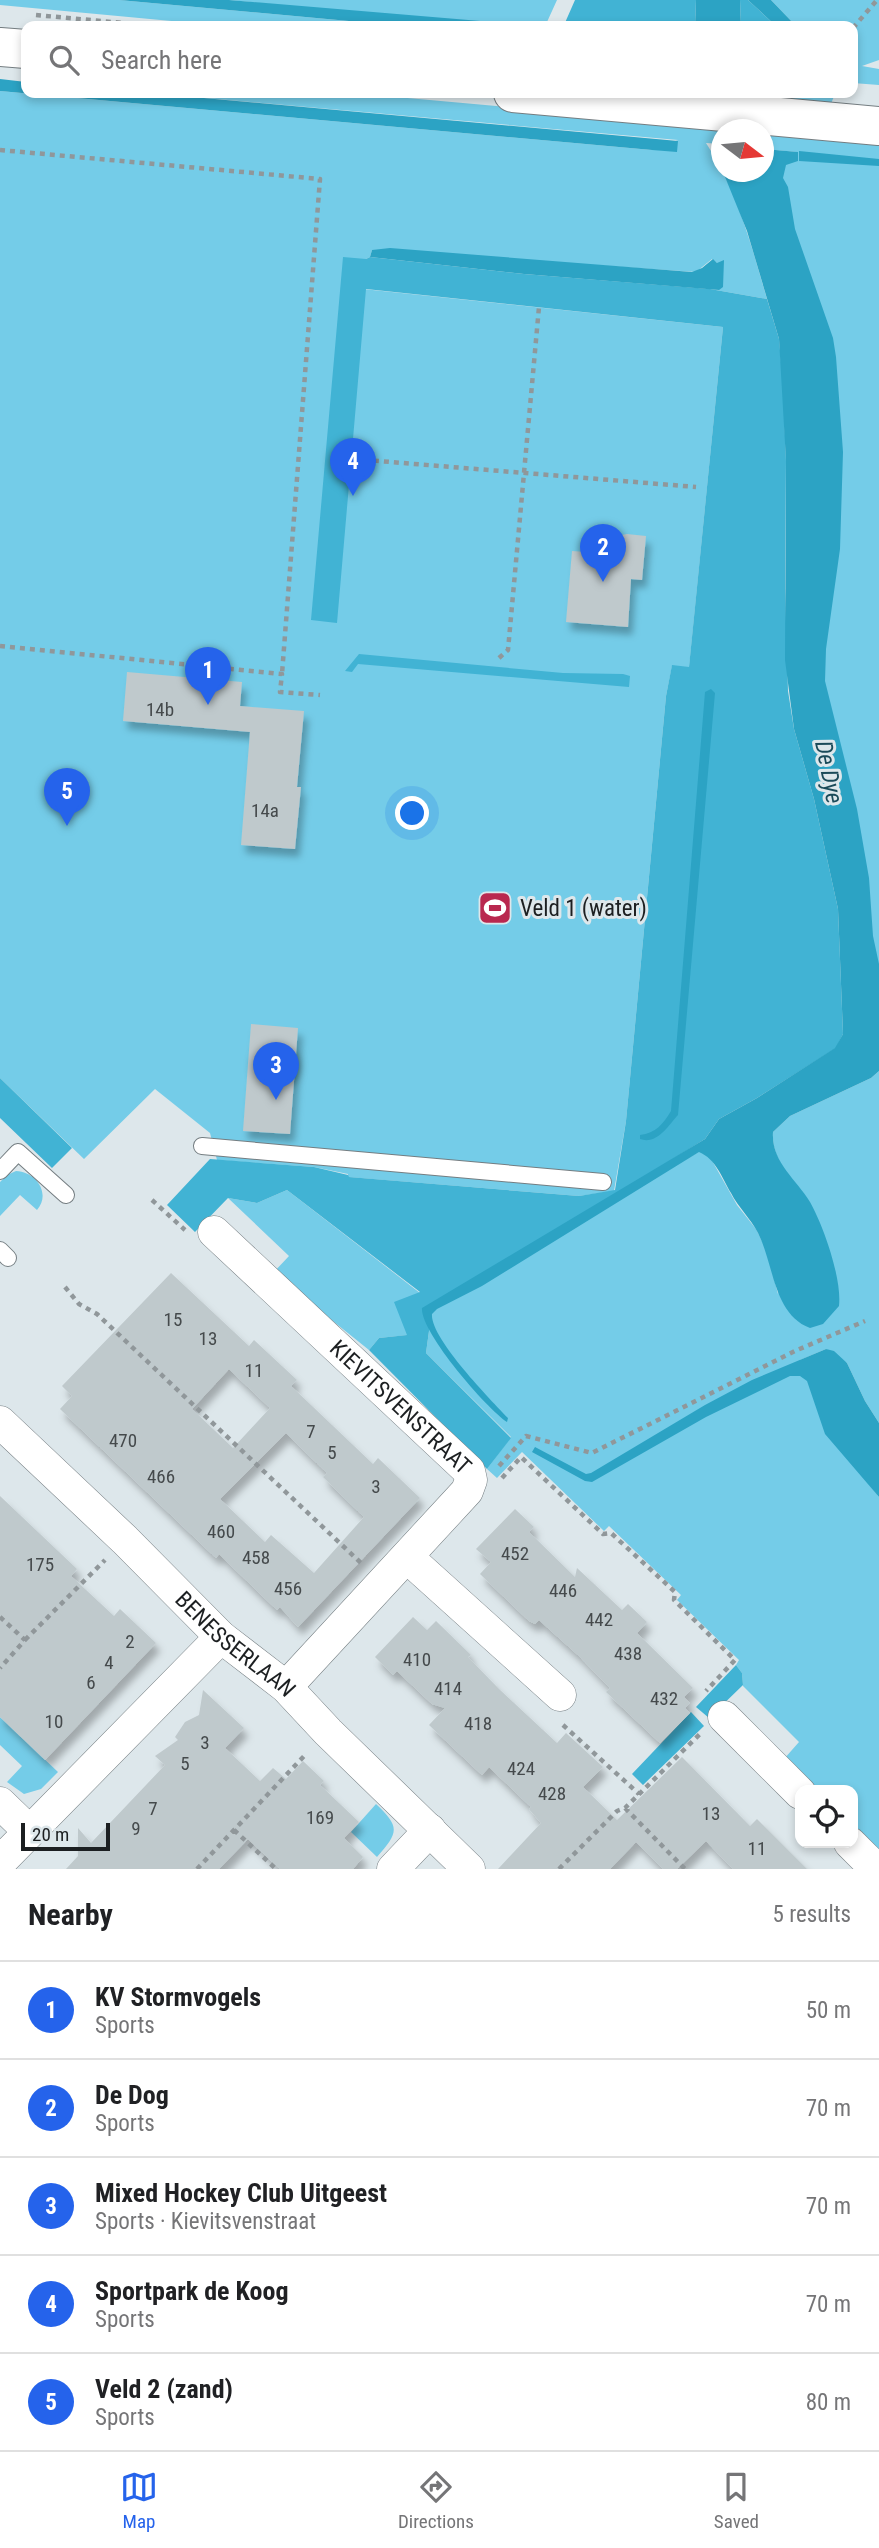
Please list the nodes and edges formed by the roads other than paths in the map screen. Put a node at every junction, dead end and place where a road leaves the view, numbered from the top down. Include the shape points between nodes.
1 (21, 35) edge
2 (0, 47) edge
3 (570, 98) edge
4 (879, 125) edge
5 (202, 1146) dead end
6 (0, 1171) edge
7 (603, 1182) dead end
8 (66, 1195) dead end
9 (214, 1232) road end
10 (0, 1422) edge
11 (407, 1557) junction
12 (221, 1637) junction
13 (286, 1687) junction
14 (560, 1695) road end
15 (724, 1717) road end
16 (795, 1788) edge
17 (0, 1803) edge
18 (430, 1830) junction
19 (29, 1831) junction
20 (855, 1848) edge
21 (0, 1862) edge
22 (393, 1869) edge
23 (469, 1869) edge
24 (876, 1869) edge

1 - 2 main road
3 - 4 main road
5 - 7 lane
6 - 8 lane via 18,1152
9 - 11 street, KIEVITSVENSTRAAT via 469,1471 467,1491
10 - 12 street, BENESSERLAAN
11 - 13 street, KIEVITSVENSTRAAT
11 - 14 street
12 - 13 street, BENESSERLAAN
12 - 19 street
13 - 18 street, BENESSERLAAN
15 - 16 street
17 - 19 street
18 - 22 street
18 - 23 street, BENESSERLAAN
19 - 21 street
20 - 24 street

